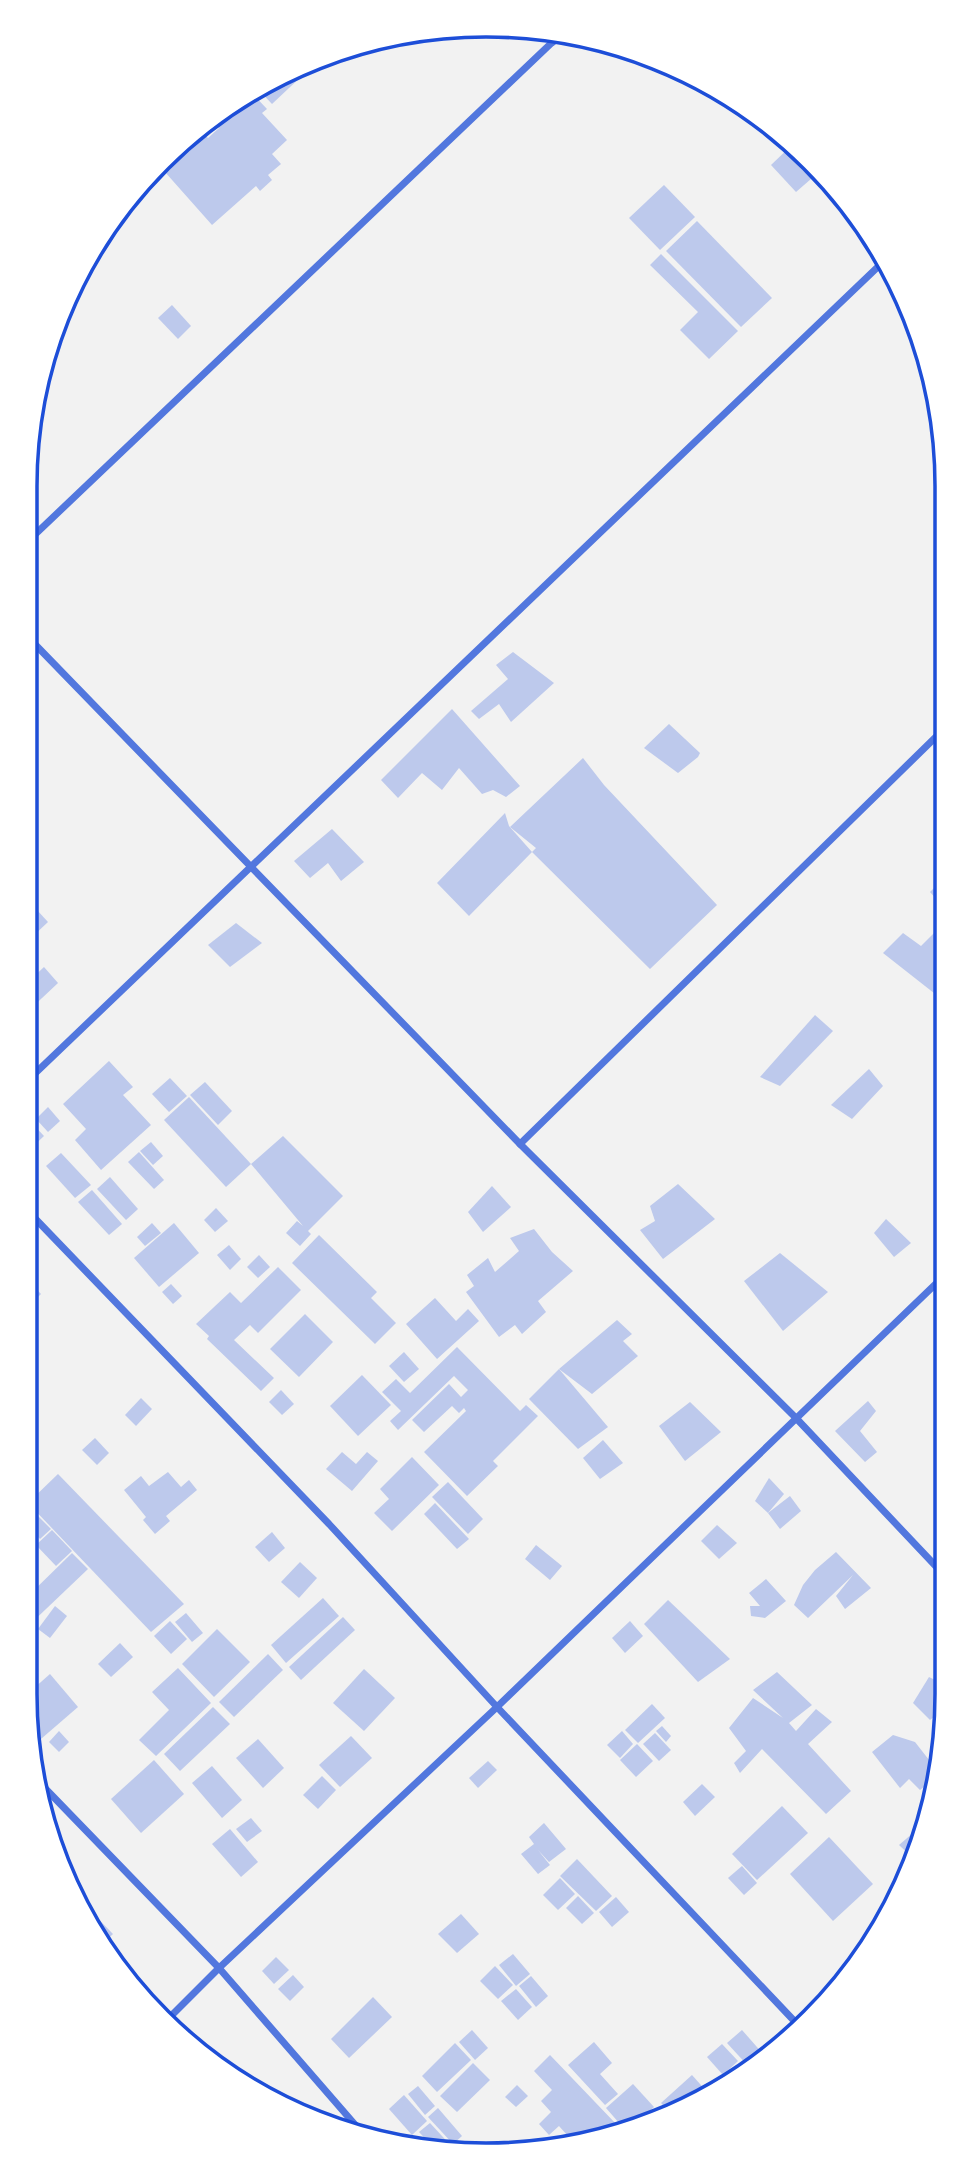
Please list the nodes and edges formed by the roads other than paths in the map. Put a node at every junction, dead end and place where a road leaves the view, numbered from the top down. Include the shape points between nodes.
1 (552, 42) edge
2 (878, 267) edge
3 (37, 532) edge
4 (37, 647) edge
5 (935, 738) edge
6 (251, 865) junction
7 (37, 1071) edge
8 (520, 1144) junction
9 (37, 1221) edge
10 (935, 1283) edge
11 (795, 1417) junction
12 (935, 1565) edge
13 (497, 1707) junction
14 (47, 1790) edge
15 (219, 1968) junction
16 (172, 2015) edge
17 (794, 2021) edge
18 (354, 2123) edge

1 - 3 street
2 - 6 street
4 - 6 street
5 - 8 street
6 - 7 street
6 - 8 street
8 - 11 street
9 - 13 street via 329,1524
10 - 11 street
11 - 12 street
11 - 13 street
13 - 15 street
13 - 17 street
14 - 15 street
15 - 16 street
15 - 18 street

